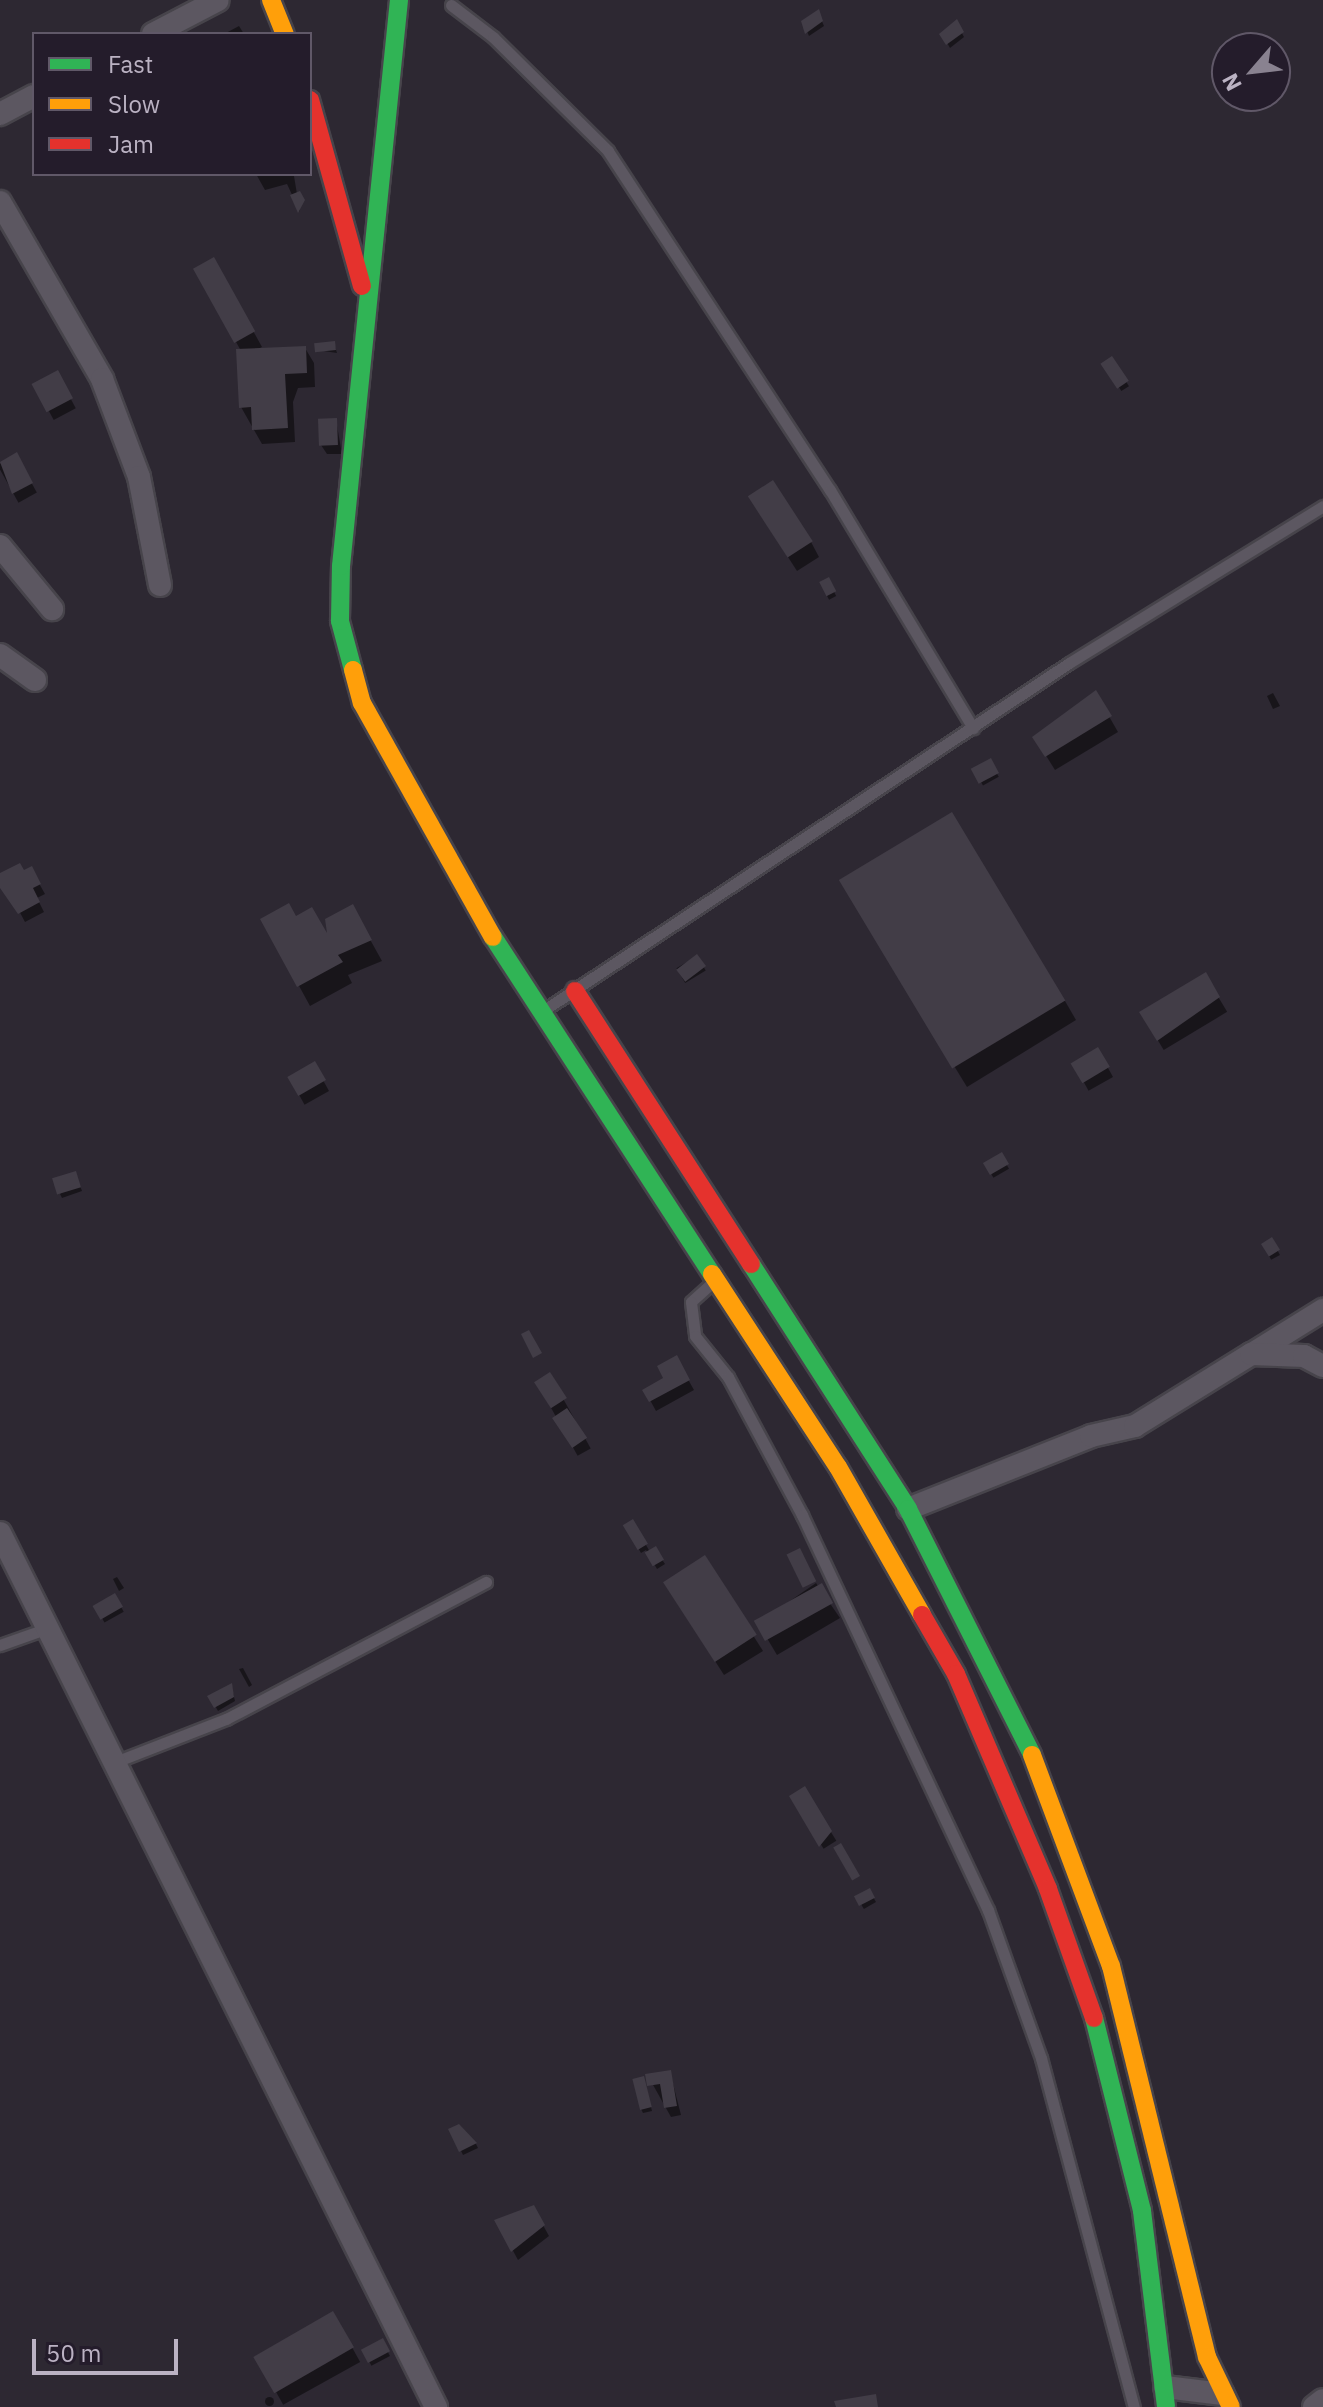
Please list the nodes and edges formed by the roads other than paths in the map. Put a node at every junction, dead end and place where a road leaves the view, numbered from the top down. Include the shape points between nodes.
1 (218, 0) edge
2 (271, 0) edge
3 (399, 0) edge
4 (451, 5) dead end
5 (157, 32) edge
6 (284, 32) edge
7 (32, 97) edge
8 (312, 107) edge
9 (0, 114) edge
10 (0, 202) edge
11 (366, 302) junction
12 (1323, 506) edge
13 (0, 546) edge
14 (160, 585) dead end
15 (52, 609) dead end
16 (0, 655) edge
17 (35, 680) dead end
18 (973, 728) junction
19 (575, 991) junction
20 (540, 1013) junction
21 (715, 1281) junction
22 (1323, 1310) edge
23 (1251, 1354) junction
24 (1323, 1366) edge
25 (908, 1509) junction
26 (0, 1533) edge
27 (486, 1582) dead end
28 (48, 1627) junction
29 (0, 1645) edge
30 (118, 1761) junction
31 (1166, 2397) edge
32 (1323, 2400) edge
33 (1227, 2401) edge
34 (436, 2407) edge
35 (1134, 2407) edge
36 (1314, 2407) edge

1 - 5 street
2 - 6 street
3 - 11 street
4 - 18 lane via 493,37 608,151 830,490
7 - 9 street
8 - 11 street
10 - 14 street via 102,379 139,477
11 - 20 street via 348,459 340,621 362,703 406,798
12 - 18 lane
13 - 15 street
16 - 17 street
18 - 19 lane
19 - 20 lane
19 - 25 street
20 - 21 street
21 - 31 street via 838,1467 956,1674 1048,1889 1111,2066 1142,2211
21 - 35 lane via 691,1302 695,1336 728,1377 802,1515 988,1910 1041,2058
22 - 23 street
23 - 24 street via 1304,1356
23 - 25 street via 1135,1426 1091,1436
25 - 33 street via 1021,1727 1111,1966 1207,2357
26 - 28 street
27 - 30 lane via 226,1719
28 - 29 lane
28 - 30 street
30 - 34 street
31 - 33 street
32 - 36 street

